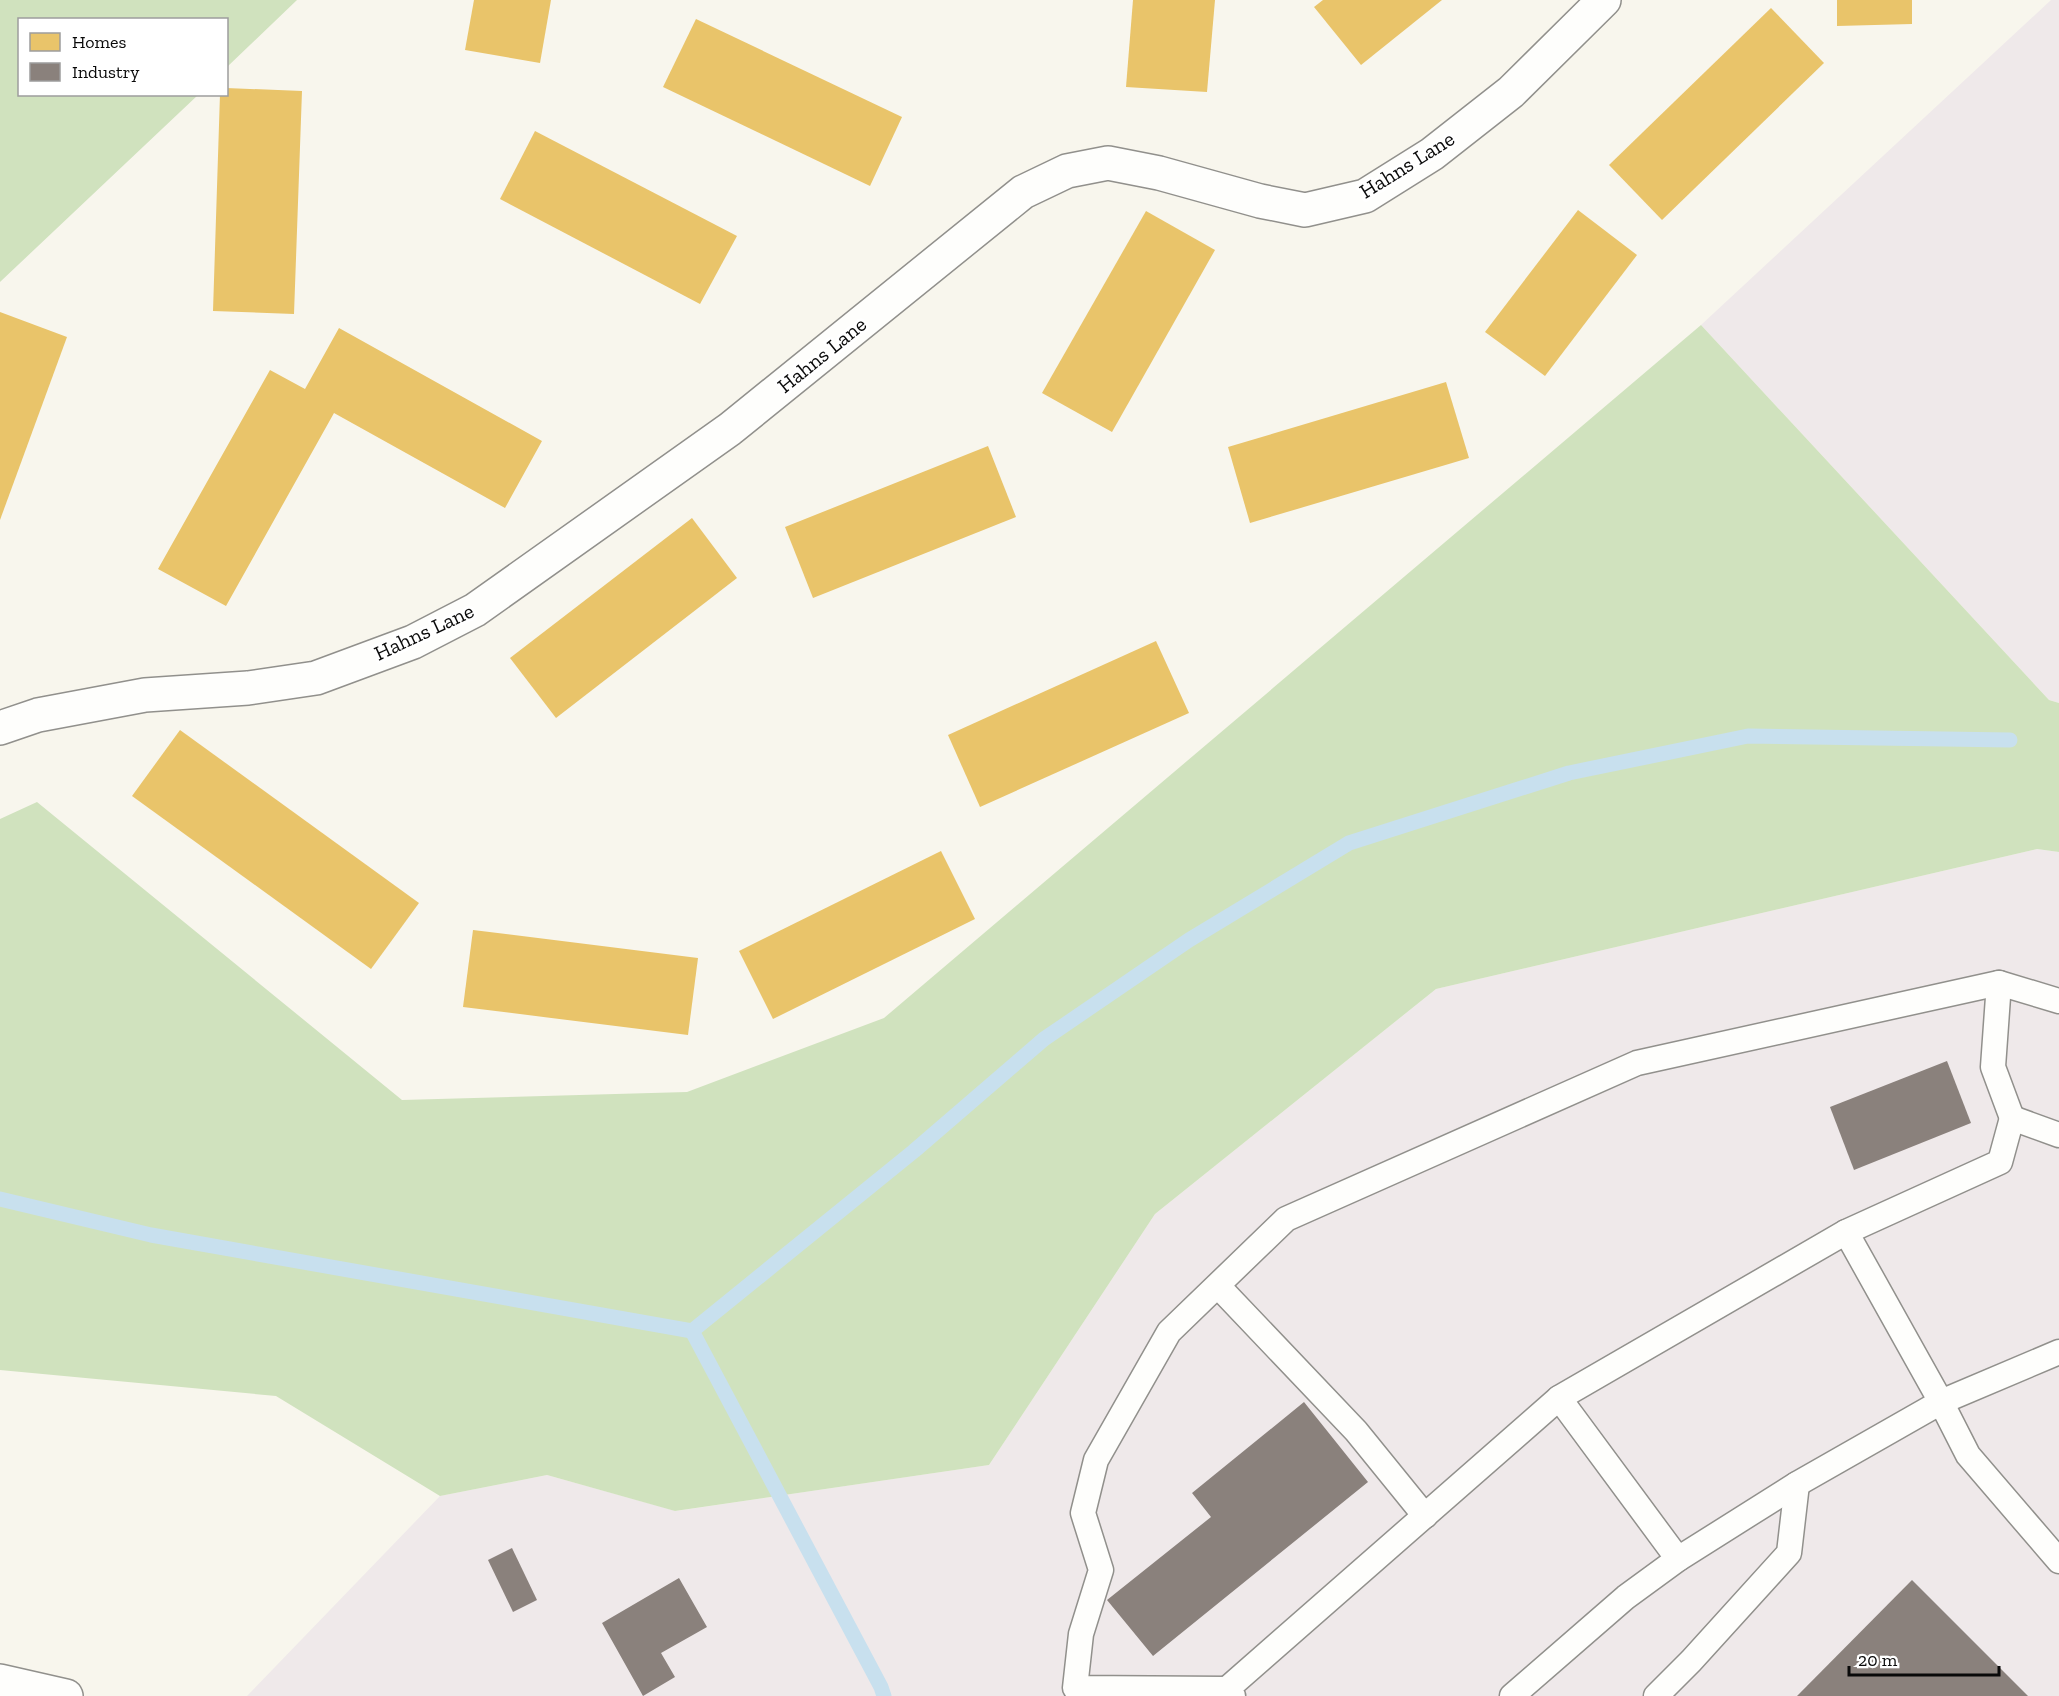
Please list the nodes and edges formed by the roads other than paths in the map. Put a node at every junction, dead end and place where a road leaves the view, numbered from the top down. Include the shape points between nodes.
1 (1604, 0) edge
2 (0, 728) edge
3 (1999, 983) junction
4 (2059, 1001) edge
5 (2012, 1118) junction
6 (2059, 1136) edge
7 (1846, 1232) junction
8 (1218, 1286) junction
9 (2059, 1352) edge
10 (1559, 1398) junction
11 (1941, 1402) junction
12 (1797, 1484) junction
13 (1425, 1516) junction
14 (1678, 1559) junction
15 (2059, 1561) edge
16 (0, 1681) edge
17 (1074, 1692) edge
18 (1230, 1692) edge
19 (66, 1696) edge
20 (1512, 1696) edge
21 (1656, 1696) edge

1 - 2 street, Hahns Lane via 1511,92 1432,154 1365,196 1305,210 1108,163 1067,171 1023,192 730,429 475,610 413,642 316,678 248,688 145,695 38,715
3 - 4 lane
3 - 5 lane via 1992,1067
3 - 8 lane via 1637,1063 1286,1219
5 - 6 lane
5 - 7 lane via 2000,1162
7 - 10 lane
7 - 11 lane
8 - 13 lane via 1356,1431
8 - 17 lane via 1170,1332 1096,1460 1083,1513 1101,1570 1081,1634
9 - 11 lane
10 - 13 lane
10 - 14 lane
11 - 12 lane
11 - 15 lane via 1968,1455
12 - 14 lane
12 - 21 lane via 1789,1553
13 - 18 lane
14 - 20 lane via 1626,1597
16 - 19 street
17 - 18 lane

